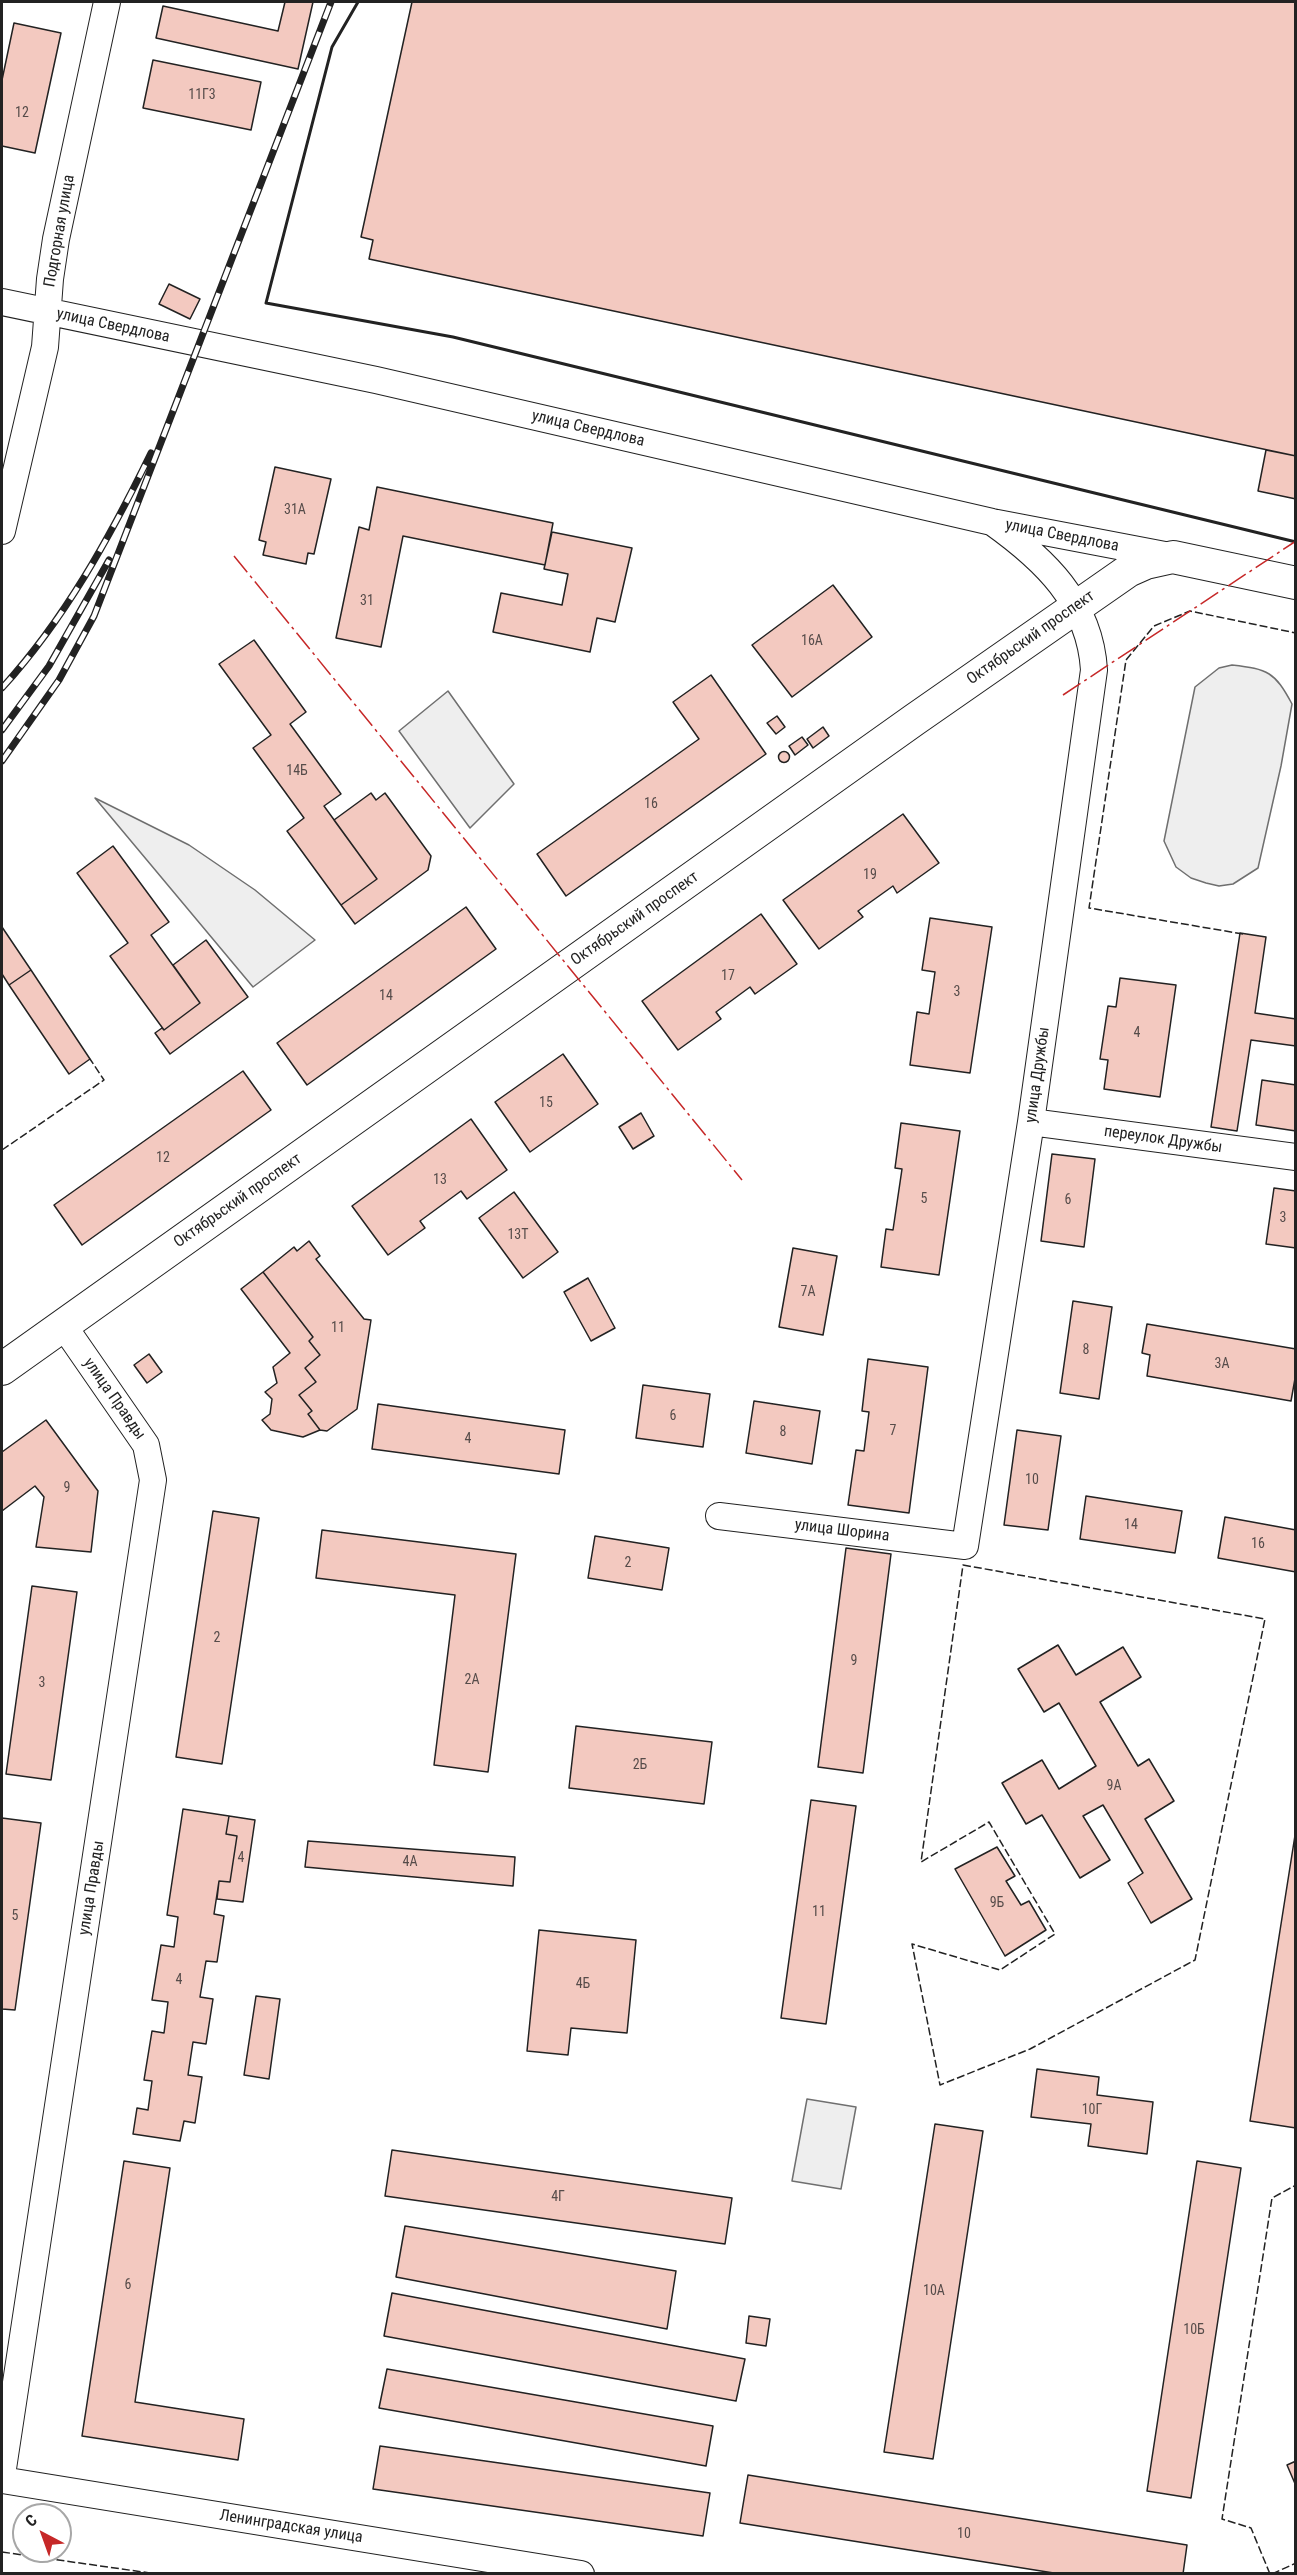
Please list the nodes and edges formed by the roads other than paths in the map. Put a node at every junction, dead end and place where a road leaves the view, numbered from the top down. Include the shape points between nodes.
1 (107, 2) edge
2 (2, 302) edge
3 (48, 313) junction
4 (992, 522) junction
5 (2, 531) edge
6 (1173, 557) junction
7 (1296, 583) edge
8 (1076, 606) junction
9 (1031, 1122) junction
10 (1296, 1157) edge
11 (63, 1325) junction
12 (2, 1369) edge
13 (719, 1516) dead end
14 (964, 1546) joint
15 (2, 2475) edge
16 (2, 2480) edge
17 (581, 2574) edge

1 - 3 street, Подгорная улица via 56,239
2 - 3 street, улица Свердлова
3 - 4 street, улица Свердлова via 376,380
3 - 5 street, Подгорная улица via 45,347
4 - 6 street, улица Свердлова
4 - 8 street, улица Дружбы via 1048,567
6 - 7 main road, Октябрьский проспект
6 - 8 main road, Октябрьский проспект via 1128,571
8 - 9 street, улица Дружбы via 1089,635 1094,670
8 - 11 main road, Октябрьский проспект
9 - 10 street, переулок Дружбы
9 - 14 street, улица Дружбы
11 - 12 main road, Октябрьский проспект
11 - 15 street, улица Правды via 146,1445 153,1480
13 - 14 street, улица Шорина
16 - 17 street, Ленинградская улица

